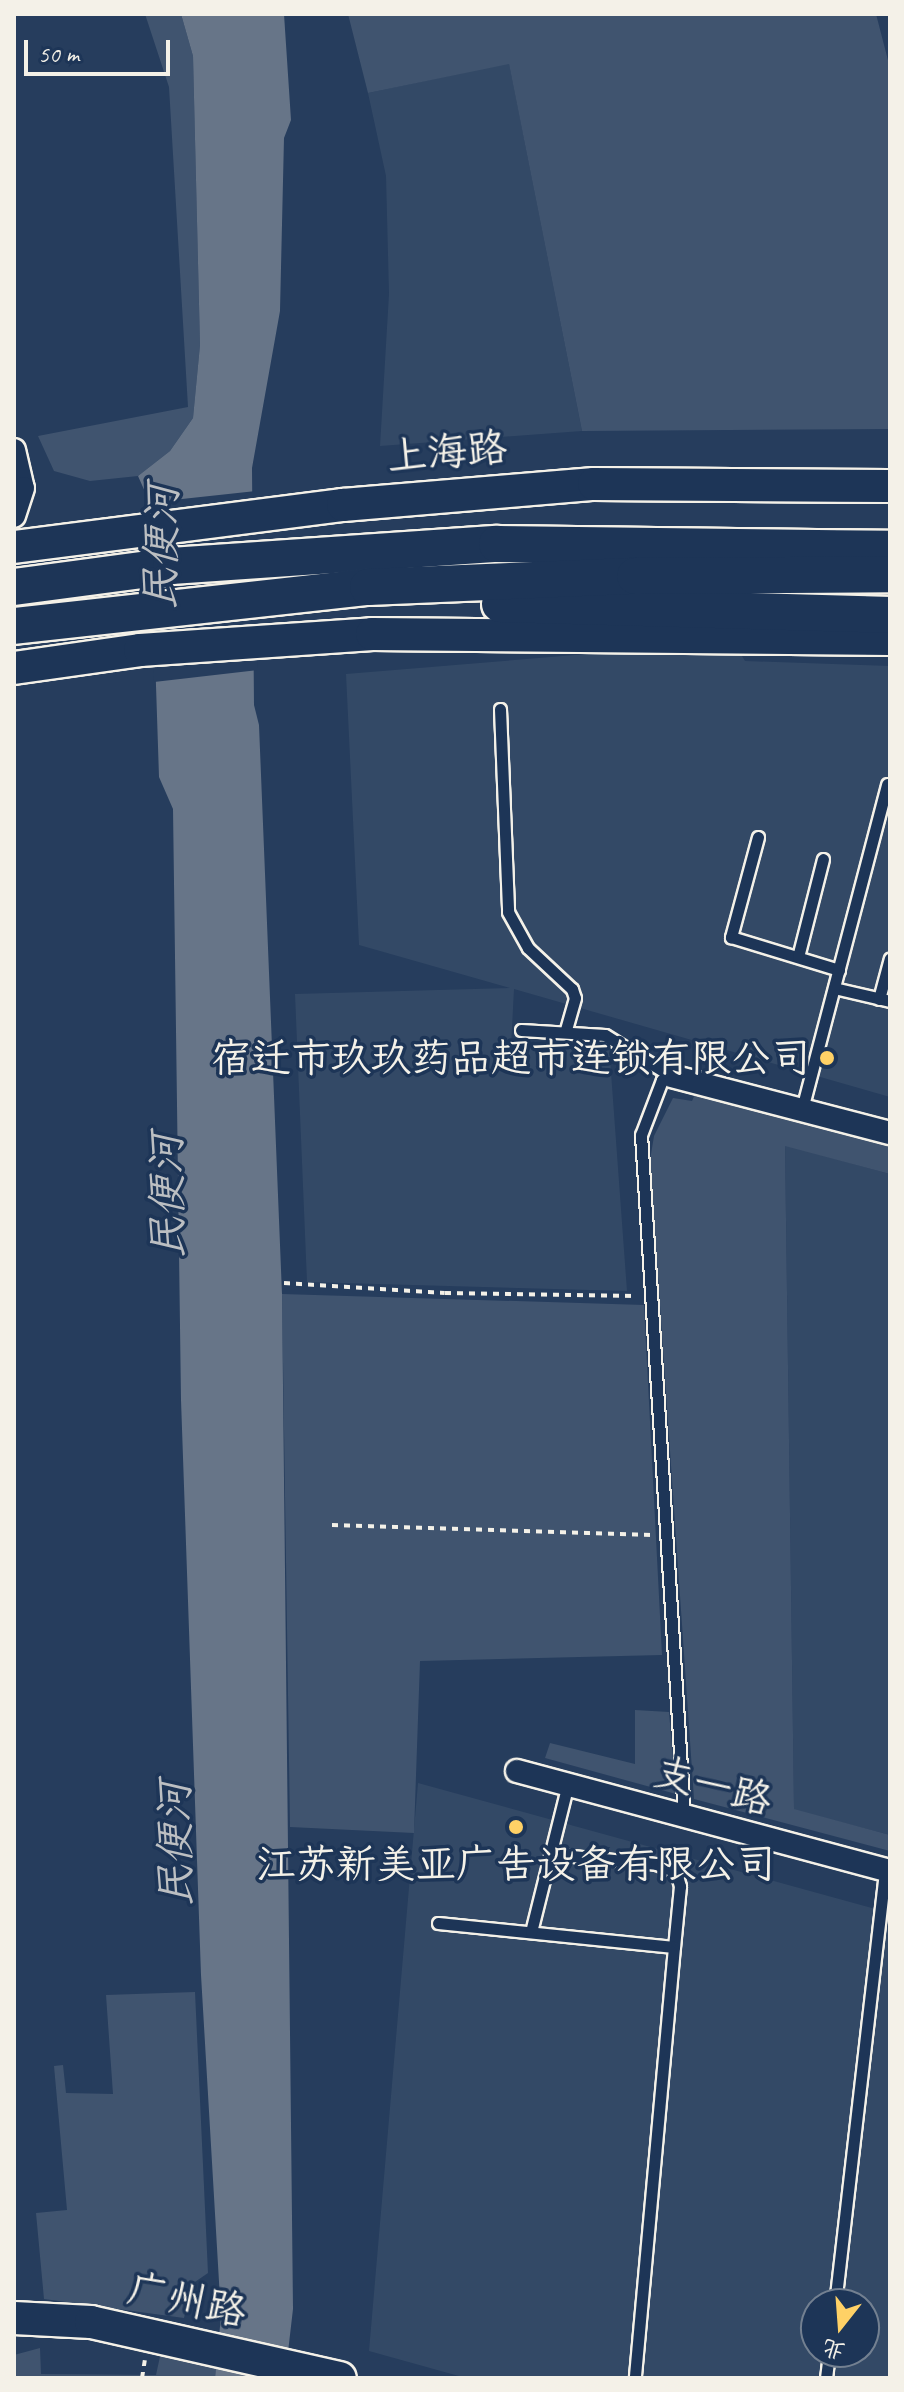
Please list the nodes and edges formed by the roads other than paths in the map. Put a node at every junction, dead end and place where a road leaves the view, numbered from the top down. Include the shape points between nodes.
1 (15, 456) edge
2 (890, 486) edge
3 (14, 516) edge
4 (890, 525) edge
5 (497, 544) junction
6 (14, 547) edge
7 (890, 549) edge
8 (890, 574) edge
9 (14, 587) edge
10 (369, 608) junction
11 (890, 615) edge
12 (14, 626) edge
13 (890, 639) edge
14 (14, 668) edge
15 (500, 709) dead end
16 (887, 784) dead end
17 (758, 837) dead end
18 (823, 859) dead end
19 (798, 957) junction
20 (890, 958) edge
21 (839, 970) junction
22 (834, 988) junction
23 (885, 1000) edge
24 (521, 1030) dead end
25 (565, 1032) junction
26 (671, 1076) junction
27 (802, 1109) junction
28 (890, 1133) edge
29 (517, 1771) dead end
30 (568, 1784) junction
31 (684, 1815) junction
32 (551, 1854) junction
33 (887, 1870) edge
34 (438, 1923) dead end
35 (531, 1932) junction
36 (674, 1947) junction
37 (837, 2288) edge
38 (14, 2318) edge
39 (334, 2377) edge
40 (635, 2378) edge

1 - 3 street via 23,488
2 - 6 main road, 上海路 via 594,484 343,505
4 - 5 highway via 611,526
5 - 7 highway
5 - 9 highway via 171,566
8 - 10 highway via 649,576
10 - 11 highway
10 - 12 highway via 220,602
10 - 13 main road
10 - 14 main road
15 - 25 lane via 508,912 528,948 572,989 575,998
16 - 21 lane
17 - 19 lane via 731,937
18 - 19 lane
19 - 21 lane
20 - 23 lane
21 - 22 lane
22 - 23 lane
22 - 27 lane
24 - 25 lane
25 - 26 lane via 605,1035
26 - 27 street
26 - 31 lane via 662,1080 641,1135
27 - 28 street
29 - 30 street, 支一路
30 - 31 street, 支一路
30 - 32 lane
31 - 33 street, 支一路
32 - 35 lane
32 - 36 lane via 656,1864 676,1872 680,1886
33 - 37 lane
34 - 35 lane
35 - 36 lane
36 - 40 lane
38 - 39 main road, 广州路 via 91,2322

